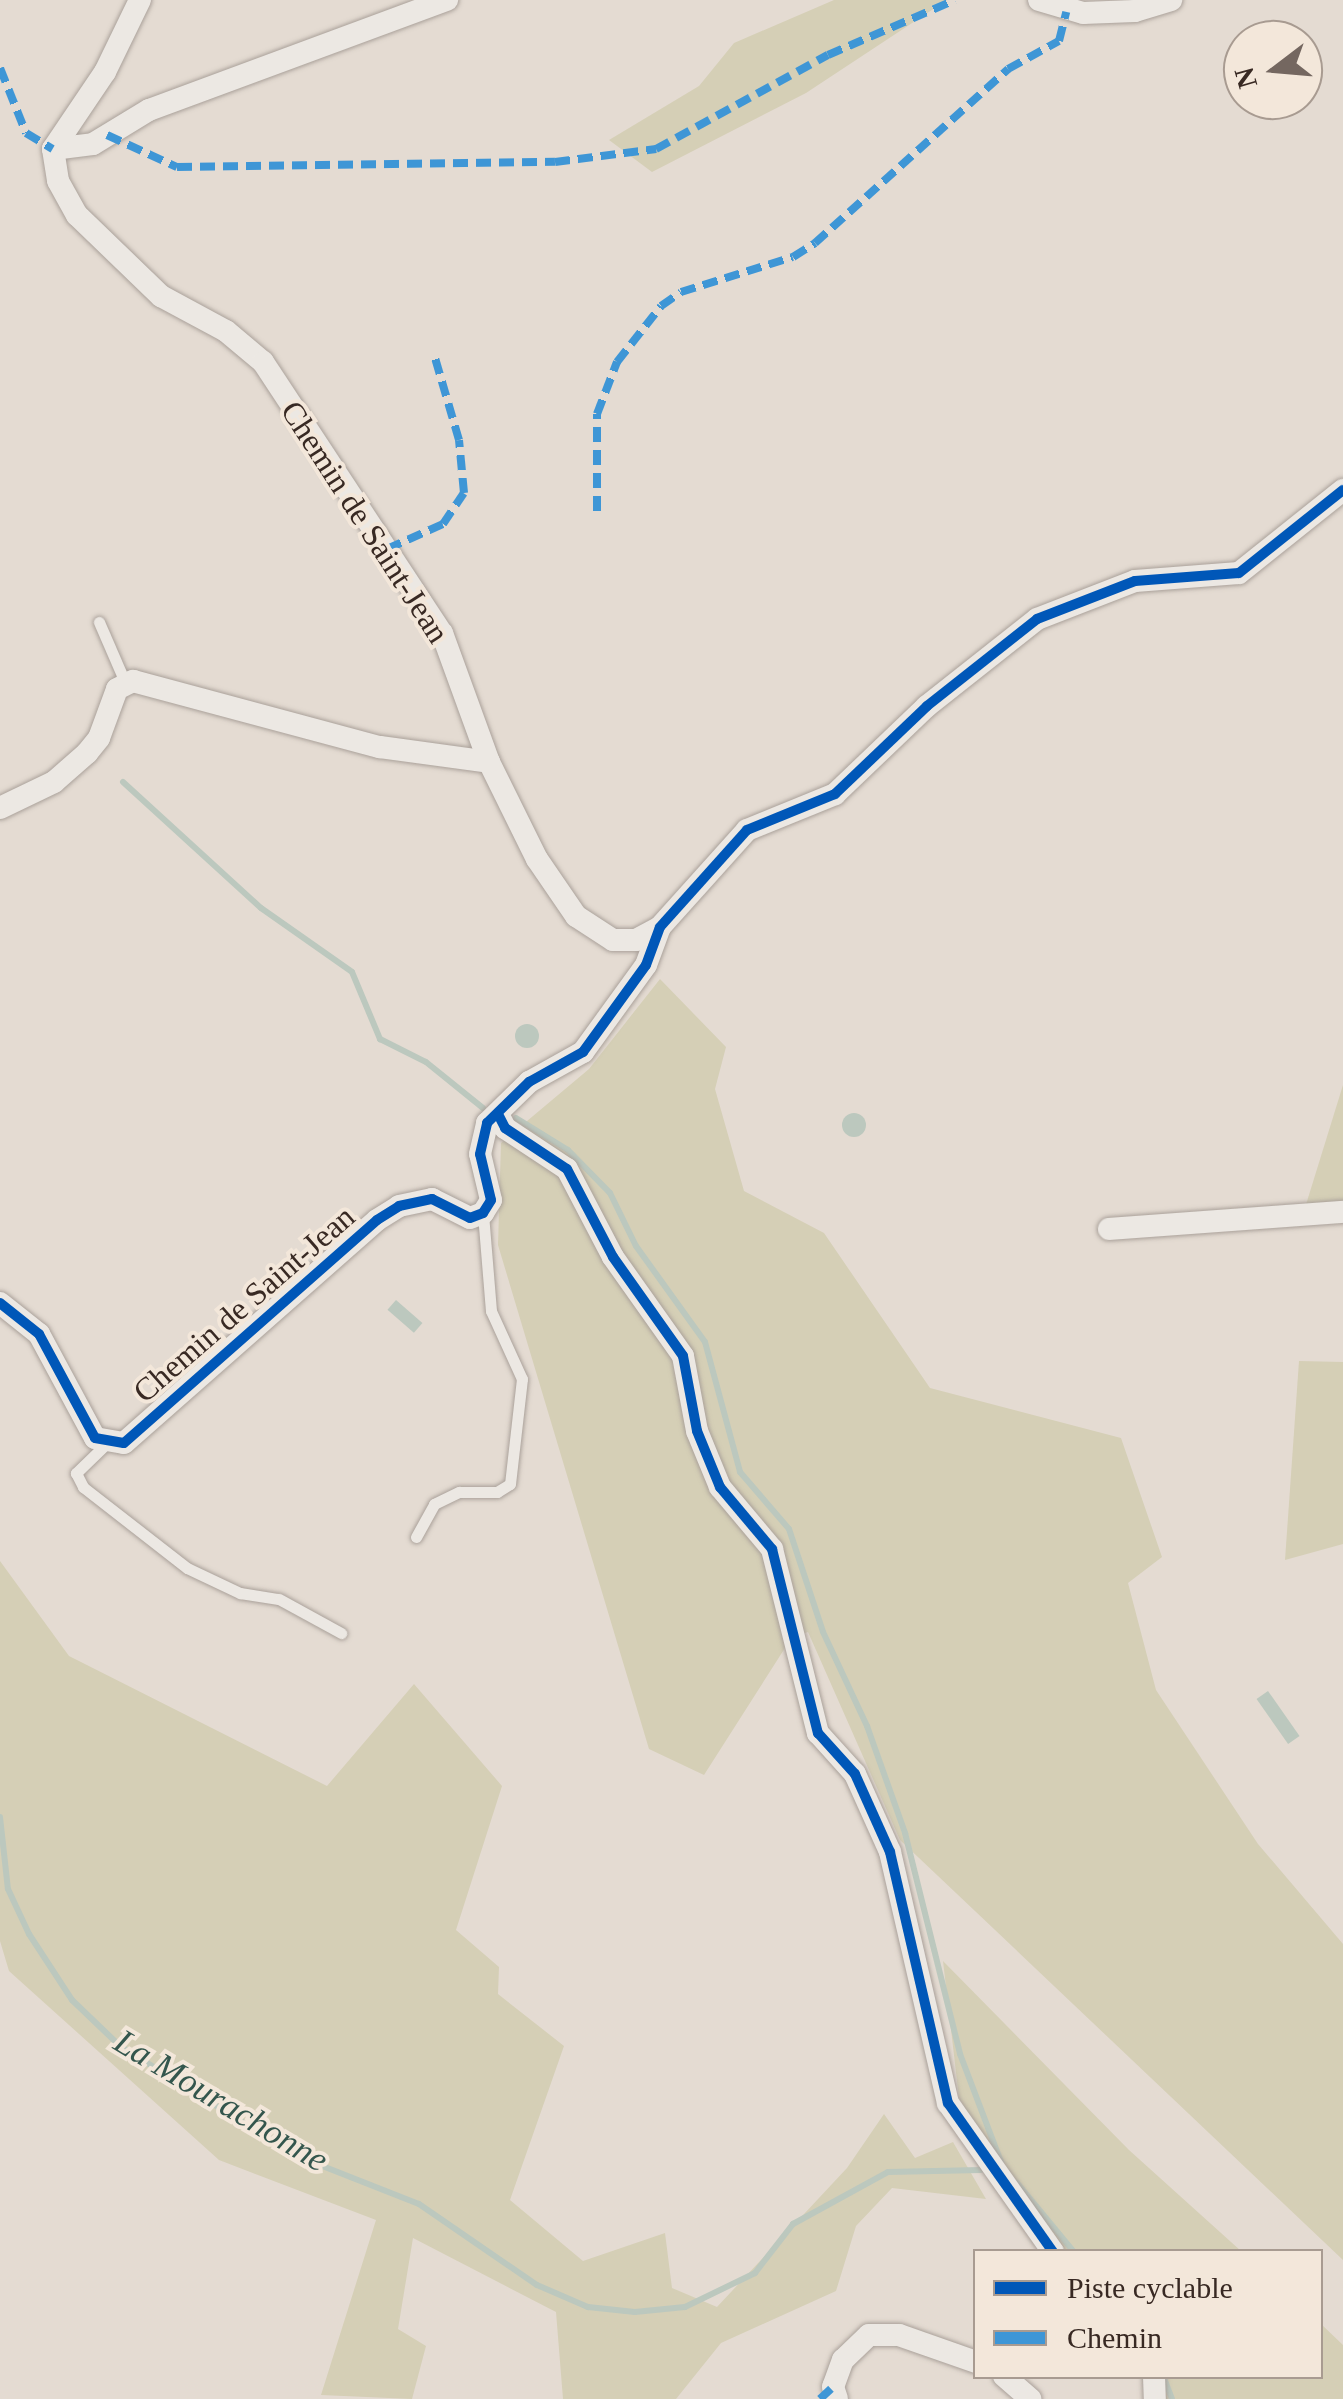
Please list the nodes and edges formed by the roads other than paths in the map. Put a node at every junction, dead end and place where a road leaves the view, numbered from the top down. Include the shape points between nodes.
1 (140, 0) edge
2 (447, 0) edge
3 (1039, 0) edge
4 (1170, 0) edge
5 (53, 149) junction
6 (1343, 490) edge
7 (99, 622) dead end
8 (125, 682) junction
9 (489, 762) junction
10 (0, 808) edge
11 (660, 926) junction
12 (498, 1114) junction
13 (483, 1212) junction
14 (1343, 1212) edge
15 (1109, 1229) dead end
16 (0, 1303) edge
17 (106, 1444) junction
18 (416, 1537) dead end
19 (341, 1633) dead end
20 (1052, 2249) edge
21 (973, 2361) edge
22 (1007, 2379) edge
23 (837, 2399) edge
24 (1030, 2399) edge

1 - 5 street via 105,72
2 - 5 street via 149,110 93,144
3 - 4 street via 1083,14 1135,11
5 - 9 street, Chemin de Saint-Jean via 58,181 77,216 161,296 226,330 263,362 442,633
6 - 11 street via 1239,573 1135,581 1015,632 835,794 734,841
7 - 8 lane
8 - 9 street via 148,680 380,747
8 - 10 street via 86,753 54,782
9 - 11 street, Chemin de Saint-Jean via 536,859 576,916 613,940 636,940
11 - 12 street via 646,965 583,1052 529,1082
12 - 13 street via 481,1139 491,1200
12 - 20 street via 505,1128 544,1149 574,1178 613,1257 683,1356 697,1431 720,1487 772,1548 818,1733 855,1774 890,1852 948,2103
13 - 17 street, Chemin de Saint-Jean via 470,1218 432,1199 399,1206 124,1443
13 - 18 lane via 491,1311 522,1379 510,1484 498,1492 459,1492 434,1504
14 - 15 street
16 - 17 street via 39,1334 95,1438
17 - 19 lane via 76,1473 82,1488 187,1568 240,1593 279,1599
21 - 23 street via 899,2335 869,2336 843,2360 833,2387
22 - 24 street

